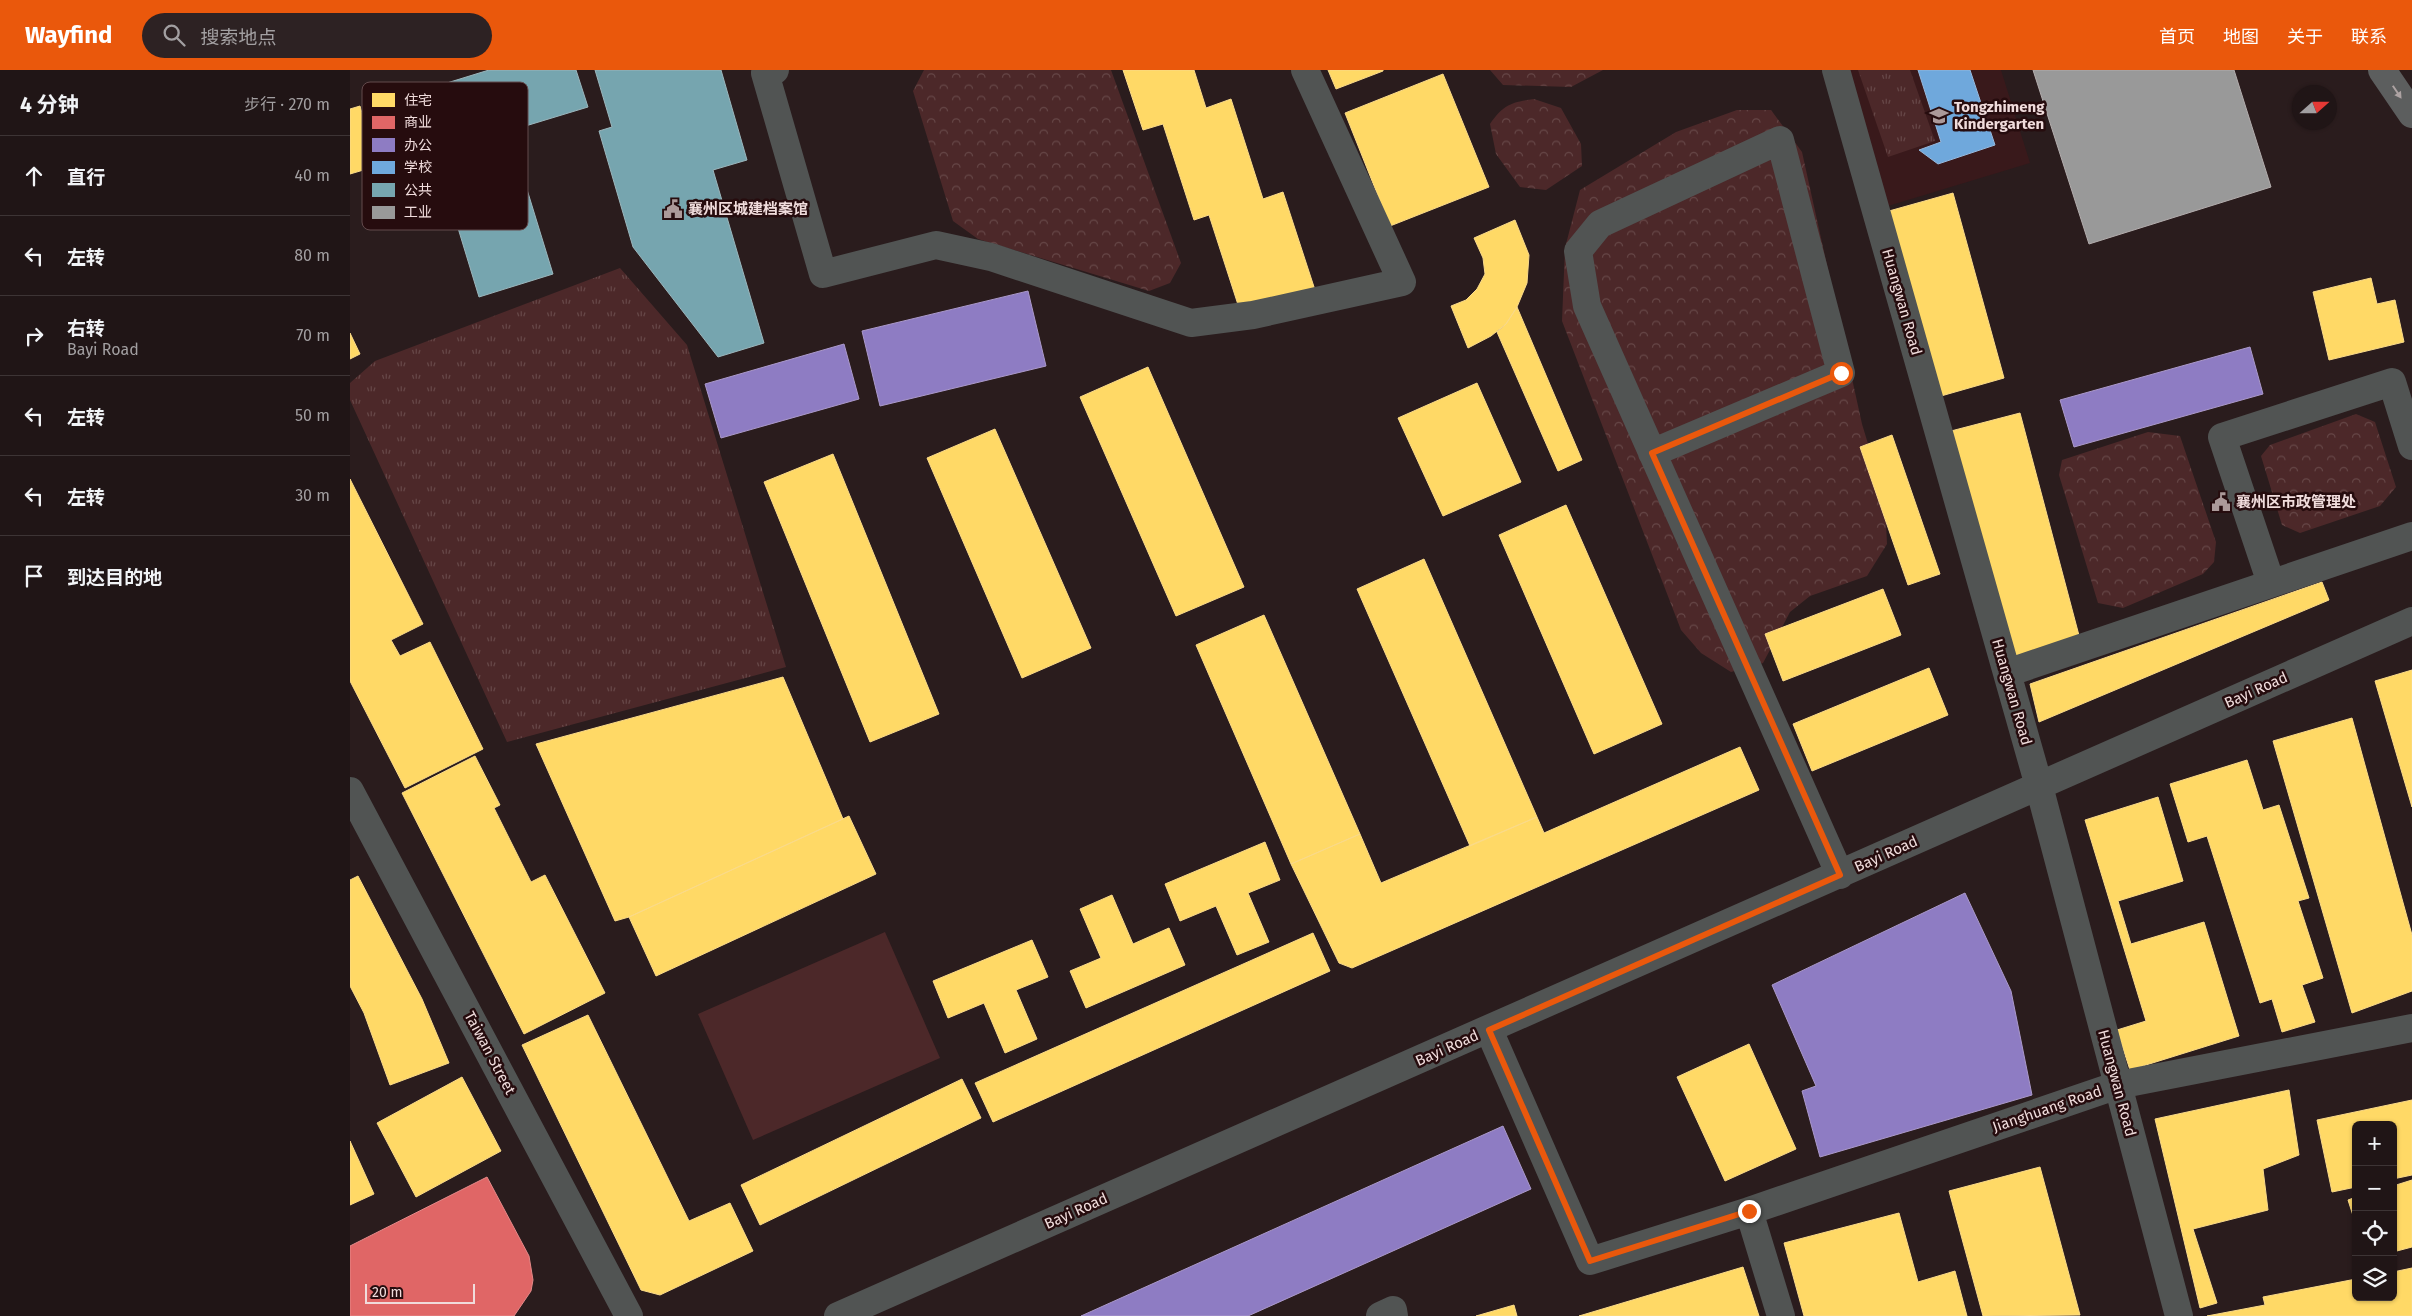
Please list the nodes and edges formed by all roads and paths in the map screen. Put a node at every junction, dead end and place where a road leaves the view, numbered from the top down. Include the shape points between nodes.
1 (775, 70) edge
2 (1305, 70) edge
3 (1836, 70) edge
4 (2382, 70) edge
5 (2412, 114) edge
6 (2412, 446) edge
7 (1652, 453) junction
8 (2412, 536) edge
9 (2271, 583) junction
10 (2412, 621) edge
11 (2007, 673) junction
12 (2039, 786) junction
13 (350, 791) edge
14 (1840, 875) junction
15 (2412, 1028) edge
16 (1489, 1030) junction
17 (2118, 1085) junction
18 (1749, 1211) junction
19 (629, 1316) edge
20 (838, 1316) edge
21 (1380, 1316) edge
22 (1394, 1316) edge
23 (1782, 1316) edge
24 (2179, 1316) edge

1 - 2 street via 765,73 823,274 936,245 991,257 1191,323 1254,315 1402,282
3 - 11 street, Huangwan Road
4 -> 5 main road
6 - 9 street via 2392,382 2222,437
7 - 7 street via 1587,306 1578,251 1600,224 1780,140 1841,373
7 - 14 street
8 - 9 street
9 - 11 street
10 - 12 street, Bayi Road
11 - 12 street, Huangwan Road
12 - 14 street, Bayi Road
12 - 17 street, Huangwan Road
13 - 19 street, Taiwan Street
14 - 16 street, Bayi Road
15 - 17 street, Jianghuang Road
16 - 18 street, Jianghuang Road via 1590,1261
16 - 20 street, Bayi Road
17 - 18 street, Jianghuang Road
17 - 24 street, Huangwan Road
18 - 23 street
21 - 22 street via 1393,1310

